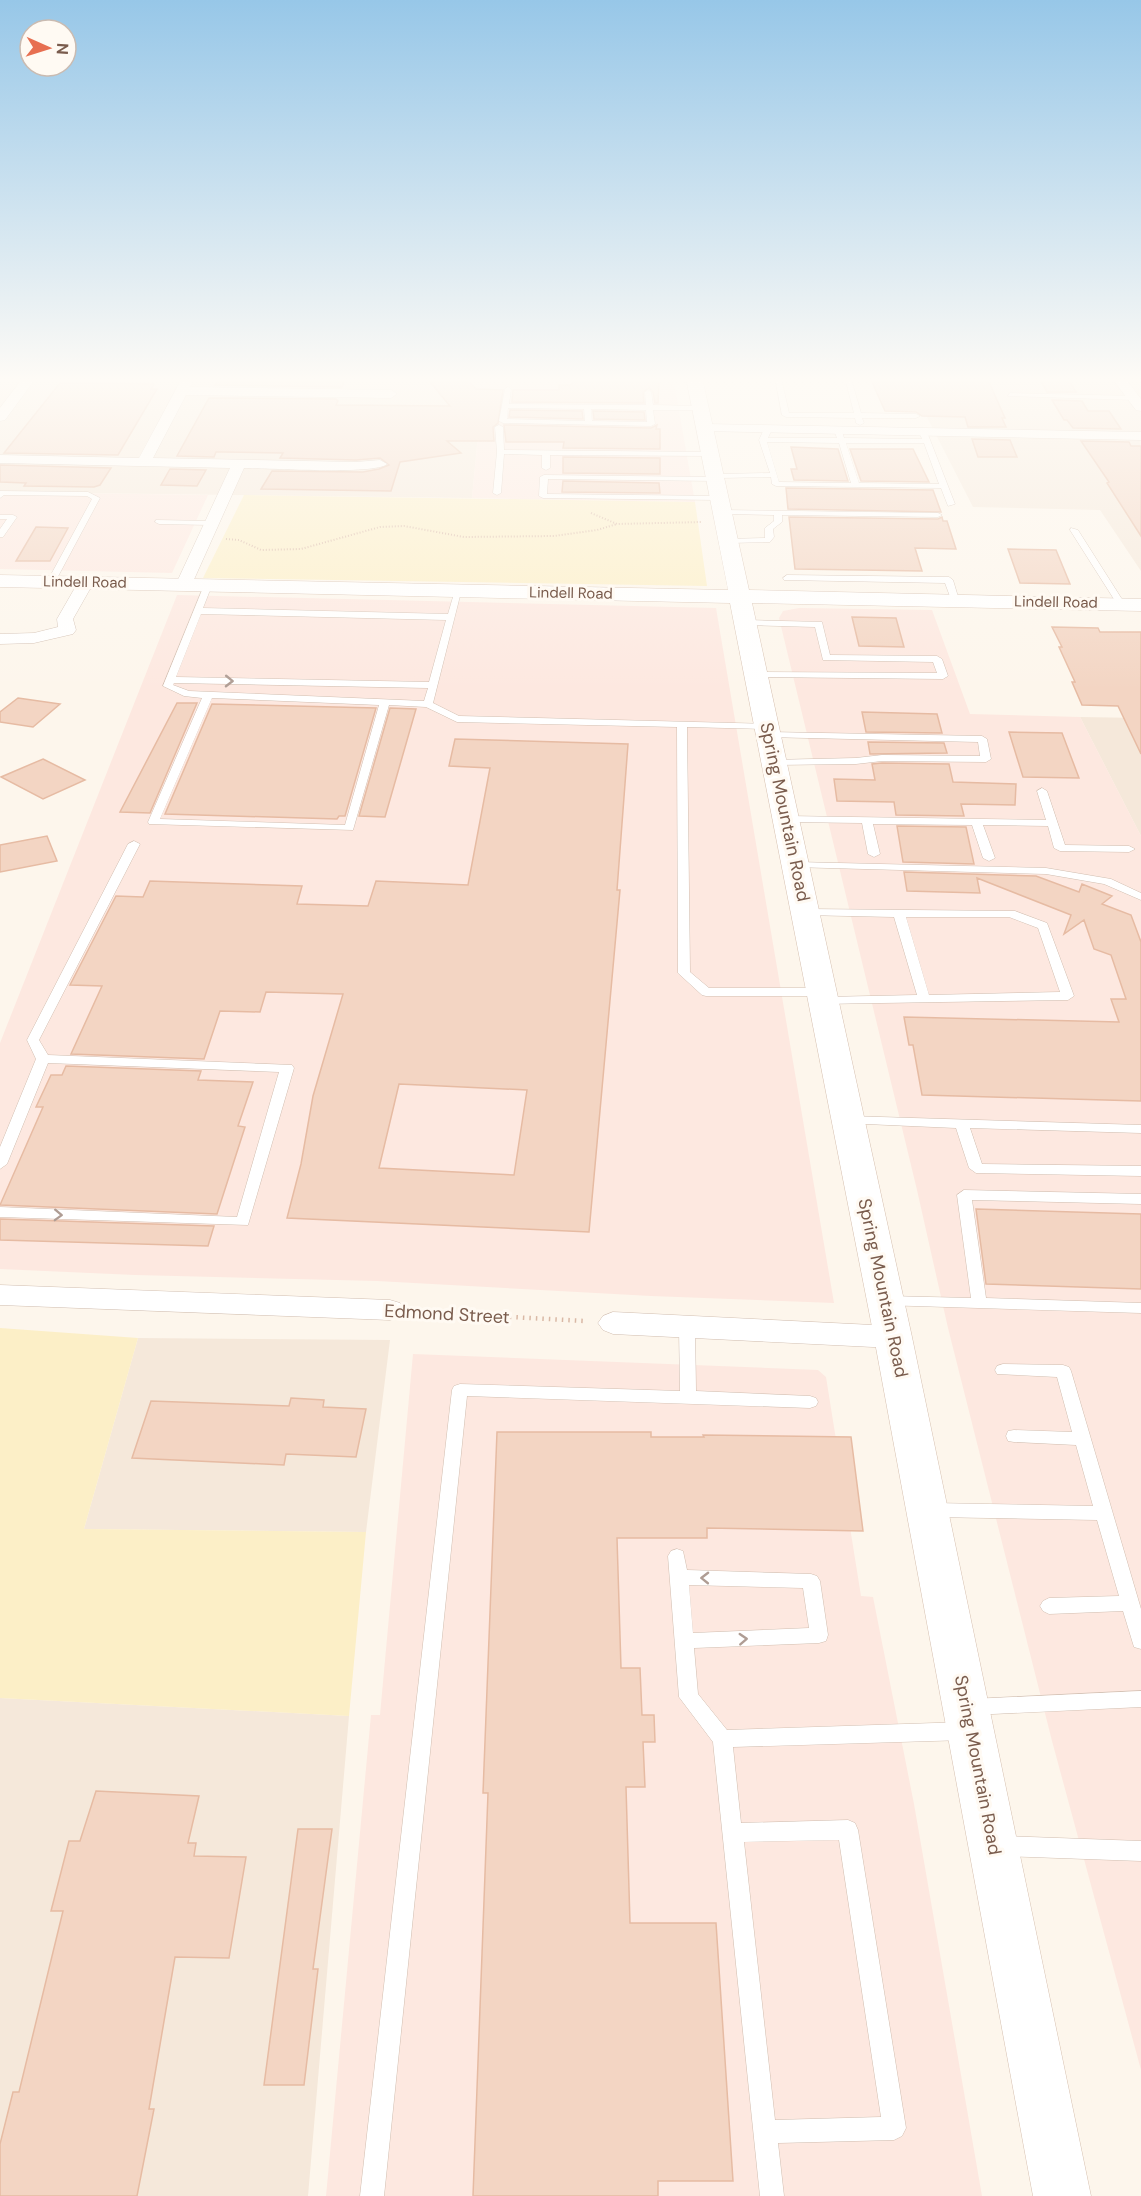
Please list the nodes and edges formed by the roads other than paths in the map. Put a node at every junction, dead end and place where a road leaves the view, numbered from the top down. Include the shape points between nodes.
1 (229, 484) edge
2 (498, 484) edge
3 (544, 484) edge
4 (717, 484) edge
5 (814, 484) edge
6 (856, 485) joint
7 (944, 486) joint
8 (497, 493) dead end
9 (0, 496) edge
10 (951, 504) dead end
11 (722, 511) junction
12 (778, 513) junction
13 (938, 515) dead end
14 (0, 516) edge
15 (159, 522) dead end
16 (207, 530) junction
17 (1074, 531) dead end
18 (0, 535) edge
19 (729, 541) junction
20 (787, 578) dead end
21 (0, 581) edge
22 (51, 582) junction
23 (86, 582) junction
24 (184, 584) junction
25 (208, 585) junction
26 (820, 588) junction
27 (459, 590) junction
28 (1131, 604) edge
29 (743, 610) junction
30 (197, 611) junction
31 (452, 617) junction
32 (0, 639) edge
33 (826, 658) junction
34 (756, 675) junction
35 (829, 675) junction
36 (170, 680) junction
37 (433, 685) junction
38 (208, 695) junction
39 (386, 702) junction
40 (428, 704) junction
41 (682, 724) junction
42 (770, 741) junction
43 (1042, 790) dead end
44 (786, 819) junction
45 (867, 820) junction
46 (976, 822) junction
47 (1053, 823) junction
48 (134, 844) dead end
49 (1129, 849) dead end
50 (874, 854) dead end
51 (989, 858) dead end
52 (796, 865) junction
53 (1141, 897) edge
54 (806, 913) junction
55 (899, 913) junction
56 (823, 997) junction
57 (924, 999) junction
58 (44, 1059) junction
59 (848, 1120) junction
60 (961, 1123) junction
61 (1141, 1129) edge
62 (0, 1164) edge
63 (1141, 1171) edge
64 (1141, 1199) edge
65 (0, 1212) edge
66 (0, 1294) edge
67 (979, 1303) junction
68 (1141, 1308) edge
69 (390, 1310) road end
70 (889, 1319) junction
71 (613, 1323) road end
72 (687, 1327) junction
73 (1003, 1370) dead end
74 (688, 1397) junction
75 (810, 1402) dead end
76 (1014, 1436) dead end
77 (1082, 1439) junction
78 (927, 1510) junction
79 (1104, 1513) junction
80 (677, 1556) dead end
81 (679, 1577) junction
82 (1130, 1603) junction
83 (1049, 1606) dead end
84 (684, 1641) junction
85 (1141, 1641) edge
86 (1141, 1699) edge
87 (969, 1719) junction
88 (722, 1739) junction
89 (732, 1833) junction
90 (994, 1846) junction
91 (1141, 1851) edge
92 (765, 2132) junction
93 (372, 2196) edge
94 (772, 2196) edge
95 (1062, 2196) edge

1 - 16 street
2 - 8 lane
3 - 11 lane via 543,496
4 - 11 main road, Spring Mountain Road
5 - 6 lane
6 - 7 lane
7 - 10 lane
9 - 22 lane via 88,494 96,498
11 - 12 lane
11 - 19 main road, Spring Mountain Road
12 - 13 lane
12 - 19 lane via 778,522 769,528 767,540
14 - 18 lane via 13,517
15 - 16 lane
16 - 24 street
17 - 28 lane
19 - 29 main road, Spring Mountain Road
20 - 26 lane
21 - 22 main road, Lindell Road
22 - 23 main road, Lindell Road
23 - 24 main road, Lindell Road
23 - 32 street via 65,619 67,630 23,641
24 - 25 main road, Lindell Road
25 - 27 main road, Lindell Road
25 - 30 lane
26 - 28 main road, Lindell Road via 955,600
26 - 29 main road, Lindell Road
27 - 29 main road, Lindell Road
27 - 31 lane
29 - 33 lane via 819,624
29 - 34 main road, Spring Mountain Road
30 - 31 lane
30 - 36 lane
31 - 37 lane
33 - 35 lane
33 - 35 lane via 937,659 943,676
34 - 35 lane
34 - 42 main road, Spring Mountain Road
36 -> 37 lane
36 - 38 lane via 168,686 187,694
37 - 40 lane
38 - 39 lane
38 - 39 lane via 153,822 349,828
39 - 40 lane
40 - 41 lane via 457,719
41 - 42 lane
41 - 56 lane via 684,973 706,992
42 - 42 lane via 856,761 986,759 982,739
42 - 44 main road, Spring Mountain Road
43 - 47 lane
44 - 45 lane
44 - 52 main road, Spring Mountain Road
45 - 46 lane
45 - 50 lane
46 - 47 lane
46 - 51 lane
47 - 49 lane via 1060,848
48 - 58 lane via 33,1040
52 - 53 lane via 1046,871 1107,881
52 - 54 main road, Spring Mountain Road
54 - 55 lane
54 - 56 main road, Spring Mountain Road
55 - 57 lane
55 - 57 lane via 1011,913 1043,926 1068,996
56 - 57 lane
56 - 59 main road, Spring Mountain Road
58 - 62 lane
65 -> 58 lane via 243,1222 287,1068
59 - 60 lane
59 - 70 main road, Spring Mountain Road
60 - 61 lane
60 - 63 lane via 976,1168
64 - 67 lane via 963,1195
66 - 69 street, Edmond Street
67 - 68 lane
67 - 70 lane
70 - 72 street
70 - 78 main road, Spring Mountain Road
71 - 72 street
72 - 74 lane
73 - 77 lane via 1063,1371
74 - 75 lane
74 - 93 lane via 459,1390
76 - 77 lane
77 - 79 lane
78 - 79 lane
78 - 87 main road, Spring Mountain Road
79 - 82 lane
80 - 81 lane
81 - 84 lane
84 -> 81 lane via 819,1635 811,1581
82 - 83 lane
82 - 85 lane
84 - 88 lane via 689,1696
86 - 87 lane
87 - 88 lane
87 - 90 main road, Spring Mountain Road
88 - 89 lane
89 - 92 lane
89 - 92 lane via 848,1830 894,2128
90 - 91 lane
90 - 95 main road, Spring Mountain Road
92 - 94 lane

